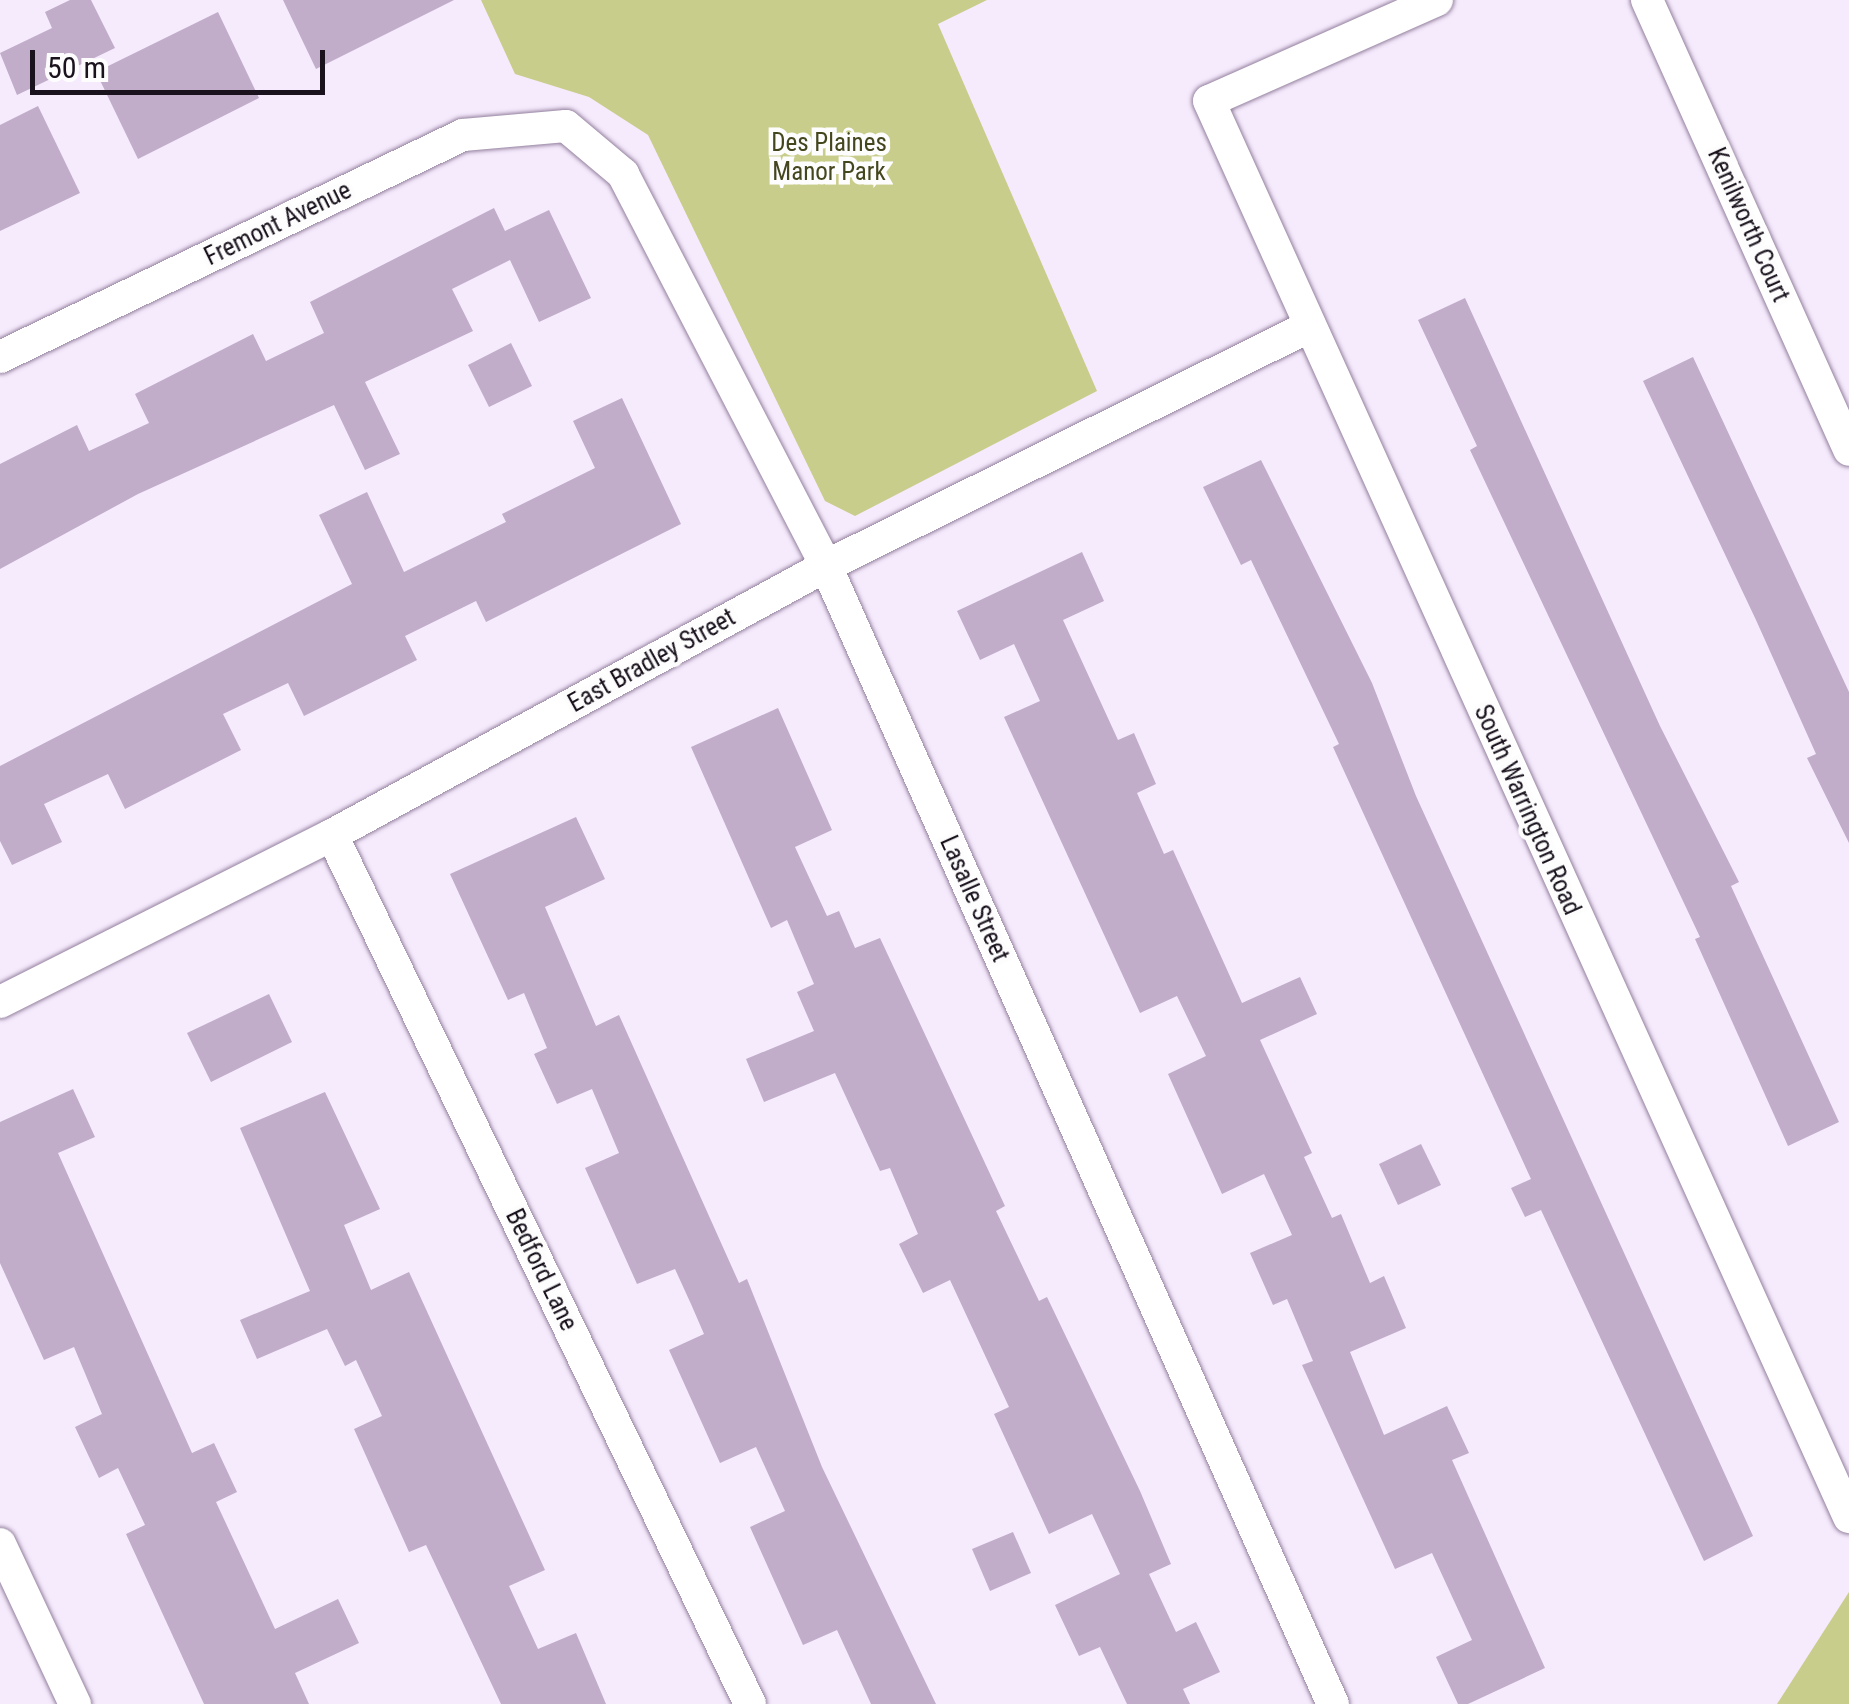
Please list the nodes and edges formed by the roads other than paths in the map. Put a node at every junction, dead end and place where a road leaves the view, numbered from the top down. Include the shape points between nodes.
1 (1437, 0) edge
2 (1647, 0) edge
3 (566, 126) joint
4 (1308, 327) junction
5 (0, 357) edge
6 (1849, 450) edge
7 (826, 566) junction
8 (332, 835) junction
9 (0, 1002) edge
10 (1849, 1517) edge
11 (0, 1544) edge
12 (75, 1704) edge
13 (750, 1704) edge
14 (1333, 1704) edge

1 - 4 street, South Warrington Road via 1209,102
2 - 6 street, Kenilworth Court
3 - 5 street, Fremont Avenue via 464,135
3 - 7 street, Lasalle Street via 624,174
4 - 7 street, East Bradley Street
4 - 10 street, South Warrington Road
7 - 8 street, East Bradley Street
7 - 14 street, Lasalle Street
8 - 9 street, East Bradley Street
8 - 13 street, Bedford Lane
11 - 12 street

